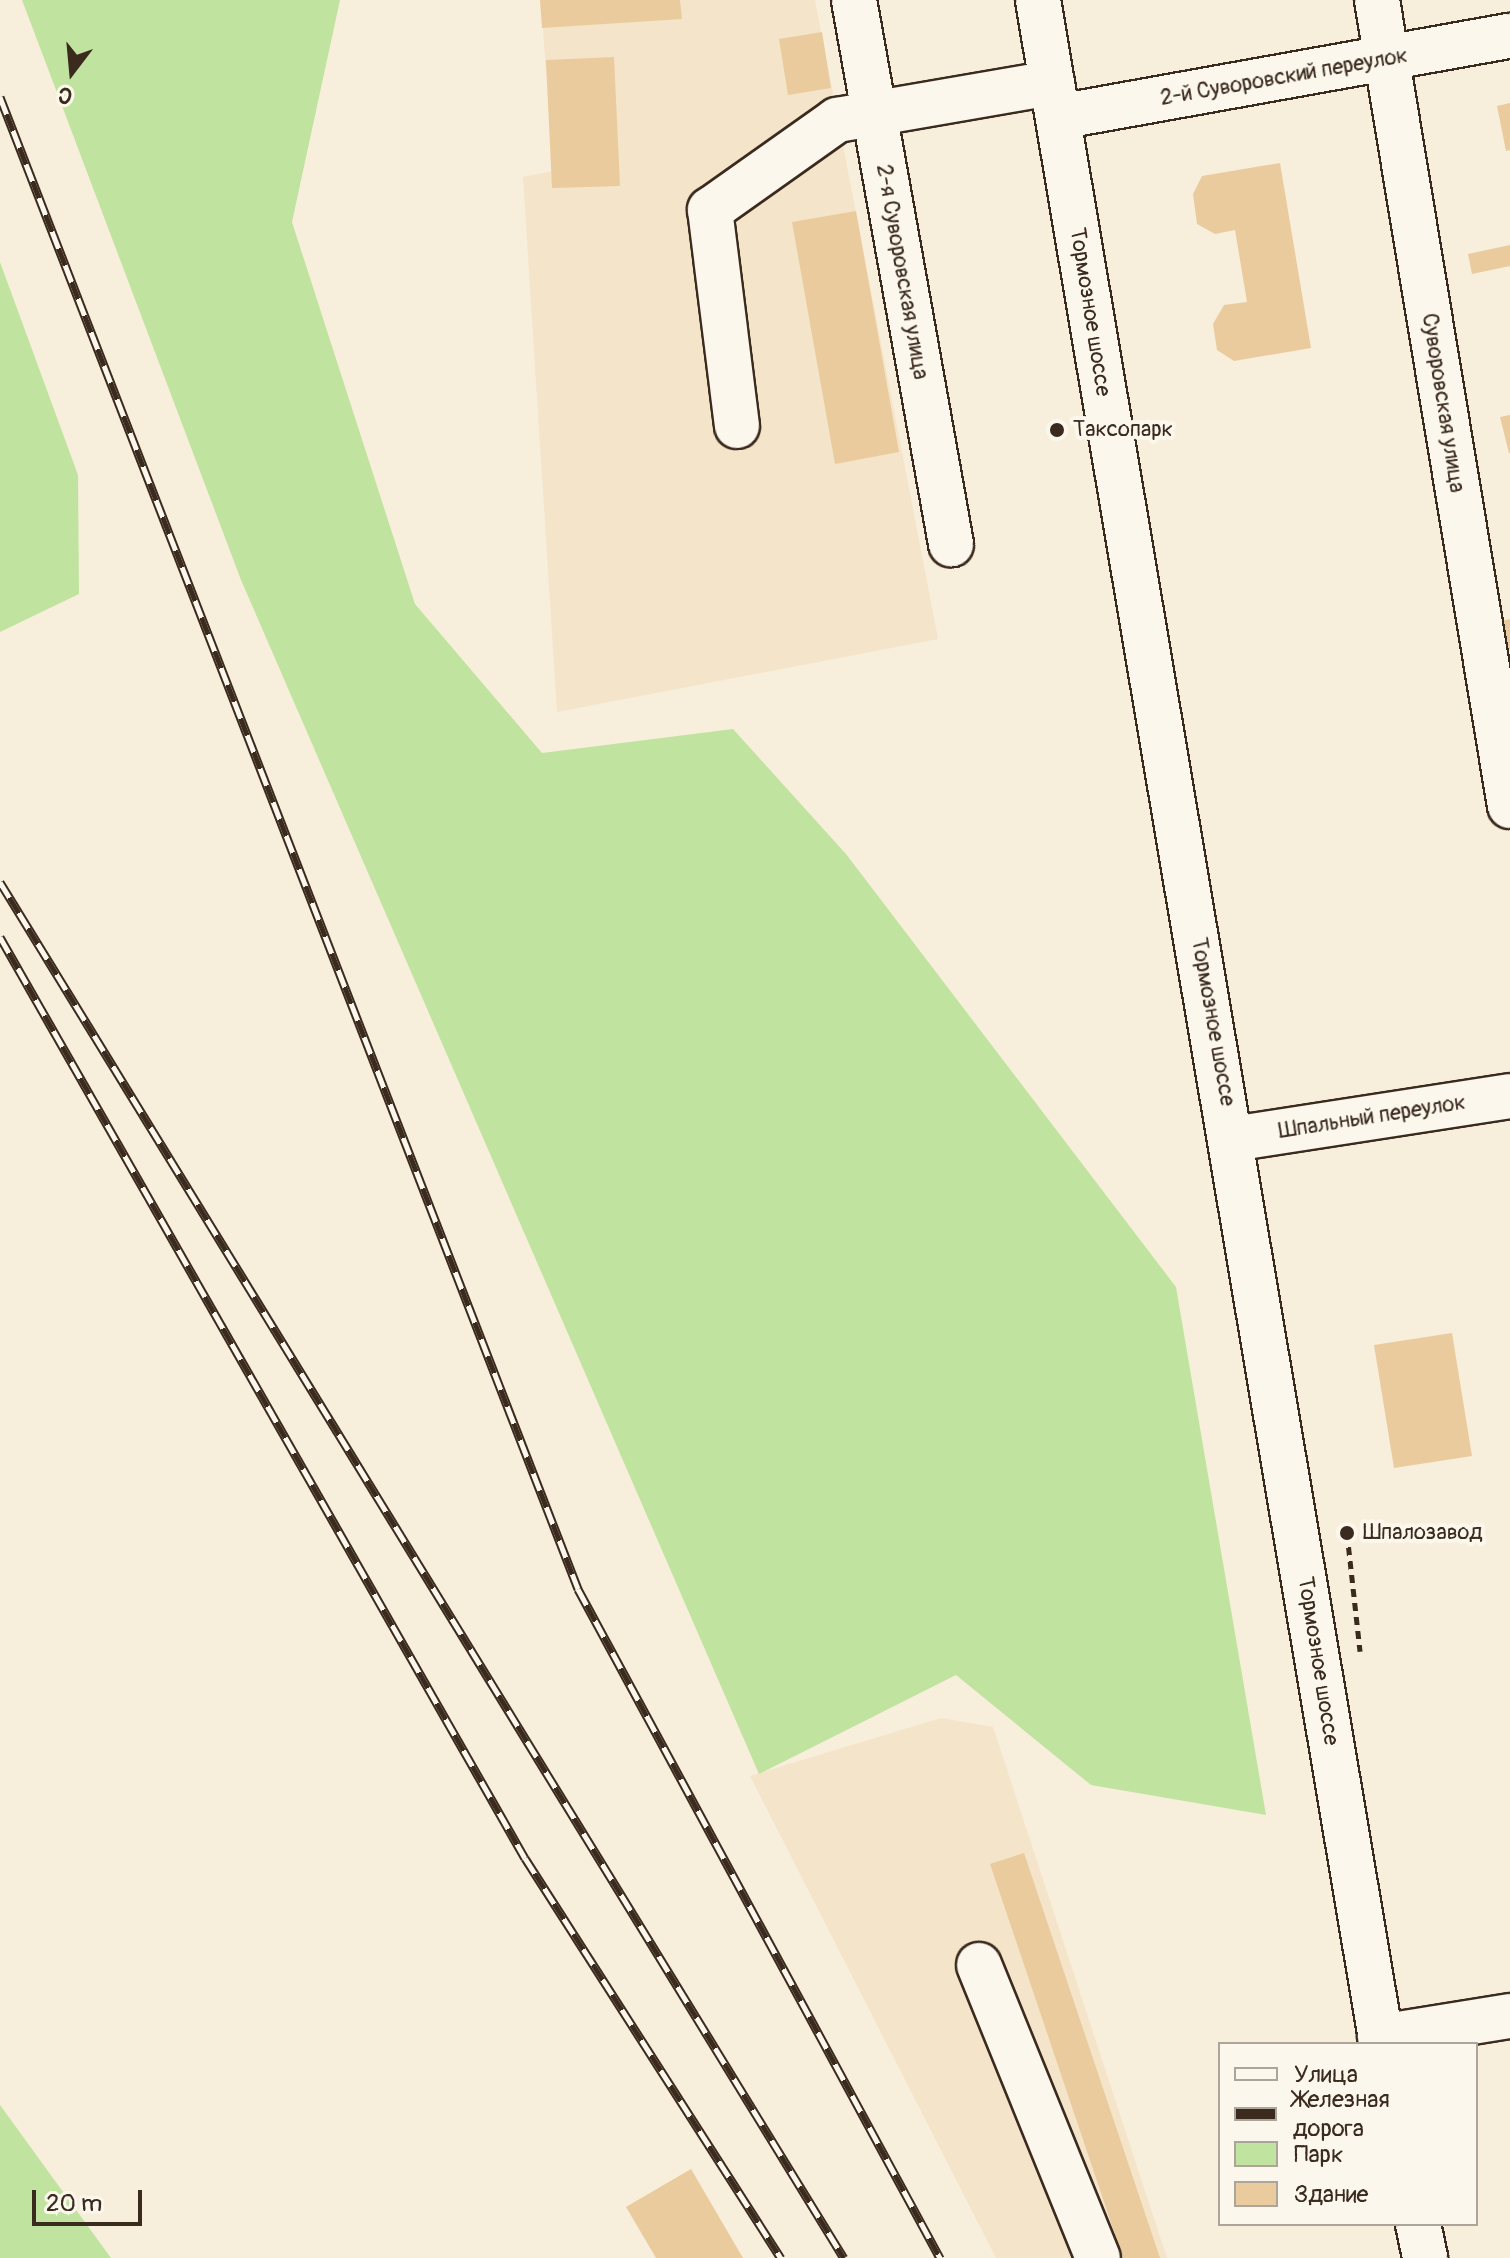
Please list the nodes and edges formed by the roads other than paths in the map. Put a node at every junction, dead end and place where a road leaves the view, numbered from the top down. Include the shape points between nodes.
1 (854, 0) edge
2 (1038, 0) edge
3 (1377, 0) edge
4 (1510, 36) edge
5 (1386, 58) junction
6 (1055, 100) junction
7 (873, 113) junction
8 (737, 426) dead end
9 (951, 544) dead end
10 (1510, 806) edge
11 (1510, 1096) edge
12 (1233, 1139) junction
13 (979, 1965) dead end
14 (1510, 2016) edge
15 (1381, 2041) edge
16 (1418, 2226) edge
17 (1098, 2258) edge
18 (1425, 2258) edge

1 - 7 street, 2-я Суворовская улица
2 - 6 street, Тормозное шоссе
3 - 5 street, Суворовская улица
4 - 5 street, 2-й Суворовский переулок
5 - 6 street, 2-й Суворовский переулок
5 - 10 street, Суворовская улица
6 - 7 street, 2-й Суворовский переулок
6 - 12 street, Тормозное шоссе
7 - 8 street, 2-й Суворовский переулок via 837,120 710,210
7 - 9 street, 2-я Суворовская улица
11 - 12 street, Шпальный переулок
12 - 15 street, Тормозное шоссе
13 - 17 street
14 - 15 street
16 - 18 street

